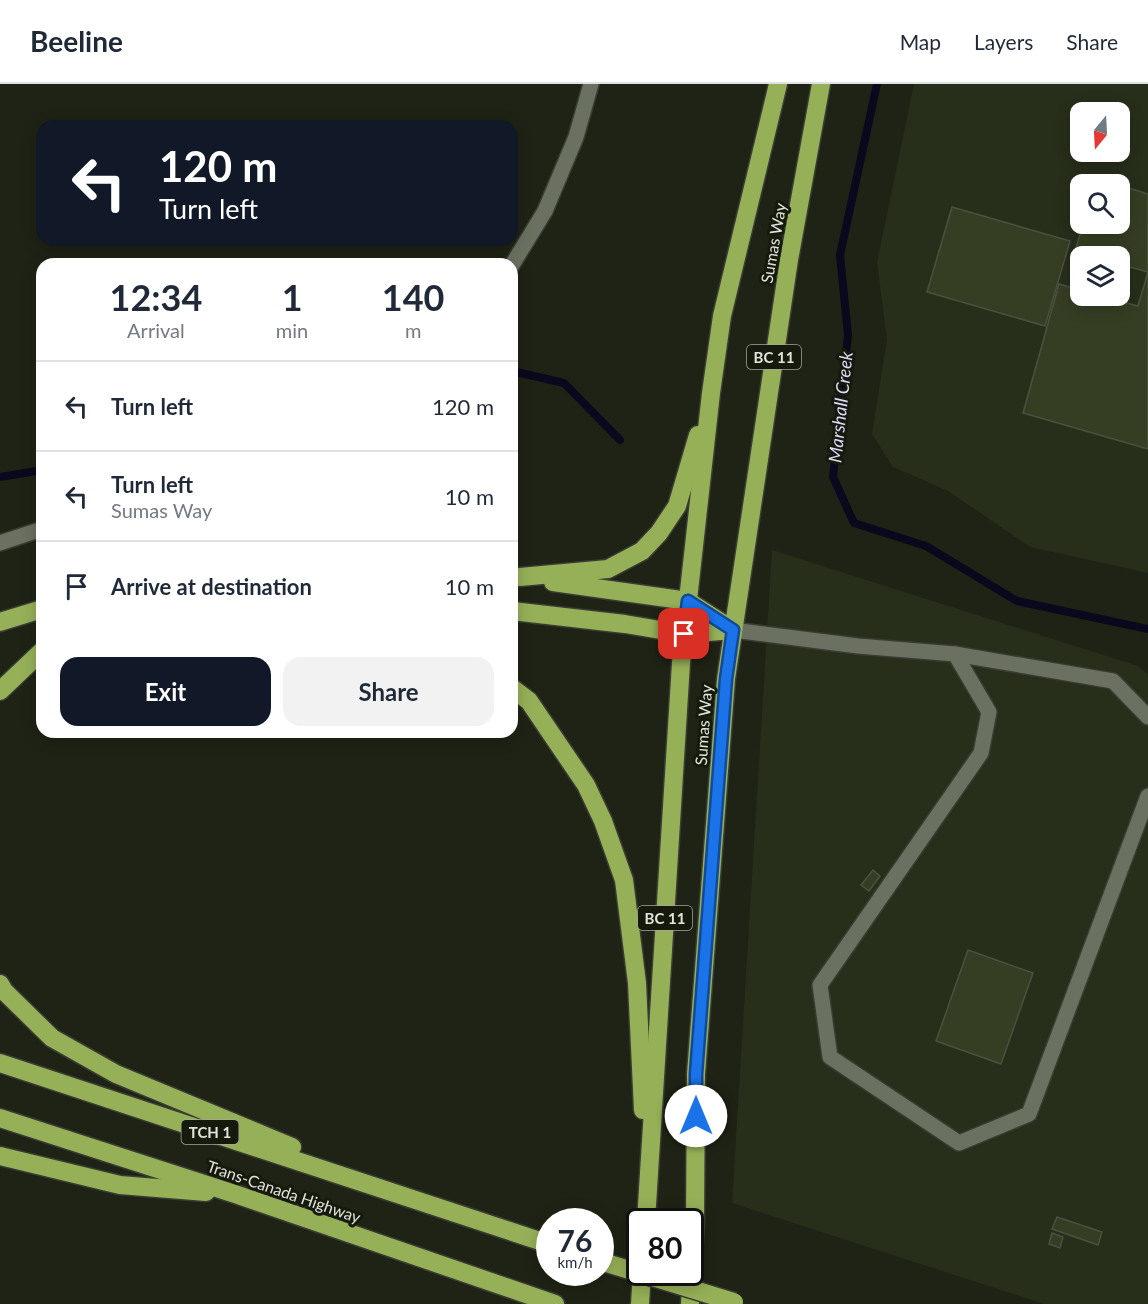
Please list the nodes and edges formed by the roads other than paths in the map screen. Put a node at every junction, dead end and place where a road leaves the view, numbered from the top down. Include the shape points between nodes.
1 (591, 84) edge
2 (778, 84) edge
3 (821, 84) edge
4 (516, 258) edge
5 (711, 393) junction
6 (36, 531) edge
7 (0, 543) edge
8 (518, 577) edge
9 (518, 577) edge
10 (688, 601) junction
11 (36, 611) edge
12 (518, 612) edge
13 (0, 622) edge
14 (733, 630) junction
15 (684, 634) junction
16 (955, 654) junction
17 (36, 657) edge
18 (0, 691) edge
19 (518, 692) edge
20 (1148, 717) edge
21 (1148, 796) edge
22 (0, 984) edge
23 (0, 1063) edge
24 (0, 1118) edge
25 (0, 1156) edge
26 (235, 1194) junction
27 (421, 1201) junction
28 (647, 1201) junction
29 (647, 1208) edge
30 (536, 1240) edge
31 (614, 1264) edge
32 (641, 1286) edge
33 (736, 1303) edge
34 (555, 1304) edge
35 (640, 1304) edge
36 (690, 1304) edge

1 - 4 street via 576,137 545,211
2 - 5 highway, Sumas Way / BC 11 via 722,316
3 - 14 highway, Sumas Way / BC 11 via 789,260
5 - 8 highway via 677,506 642,551 608,569
5 - 10 highway, Sumas Way / BC 11
6 - 7 street
9 - 10 highway
10 - 14 highway
10 - 15 highway, Sumas Way / BC 11
11 - 13 highway
12 - 15 highway
14 - 15 highway
14 - 16 street
14 - 36 highway, Sumas Way / BC 11 via 696,1074
15 - 28 highway, Sumas Way / BC 11
16 - 20 street via 1113,681
16 - 21 street via 989,712 981,753 820,985 830,1057 959,1143 1029,1114
17 - 18 highway
19 - 28 highway via 530,701 586,785 624,880 637,983
22 - 27 highway via 52,1038 116,1074
23 - 27 highway, Trans-Canada Highway / TCH 1
24 - 26 highway, Trans-Canada Highway
25 - 26 highway via 120,1185
26 - 34 highway, Trans-Canada Highway
27 - 30 highway, Trans-Canada Highway / TCH 1
28 - 29 highway, Sumas Way / BC 11
31 - 33 highway, bridge
32 - 35 highway

